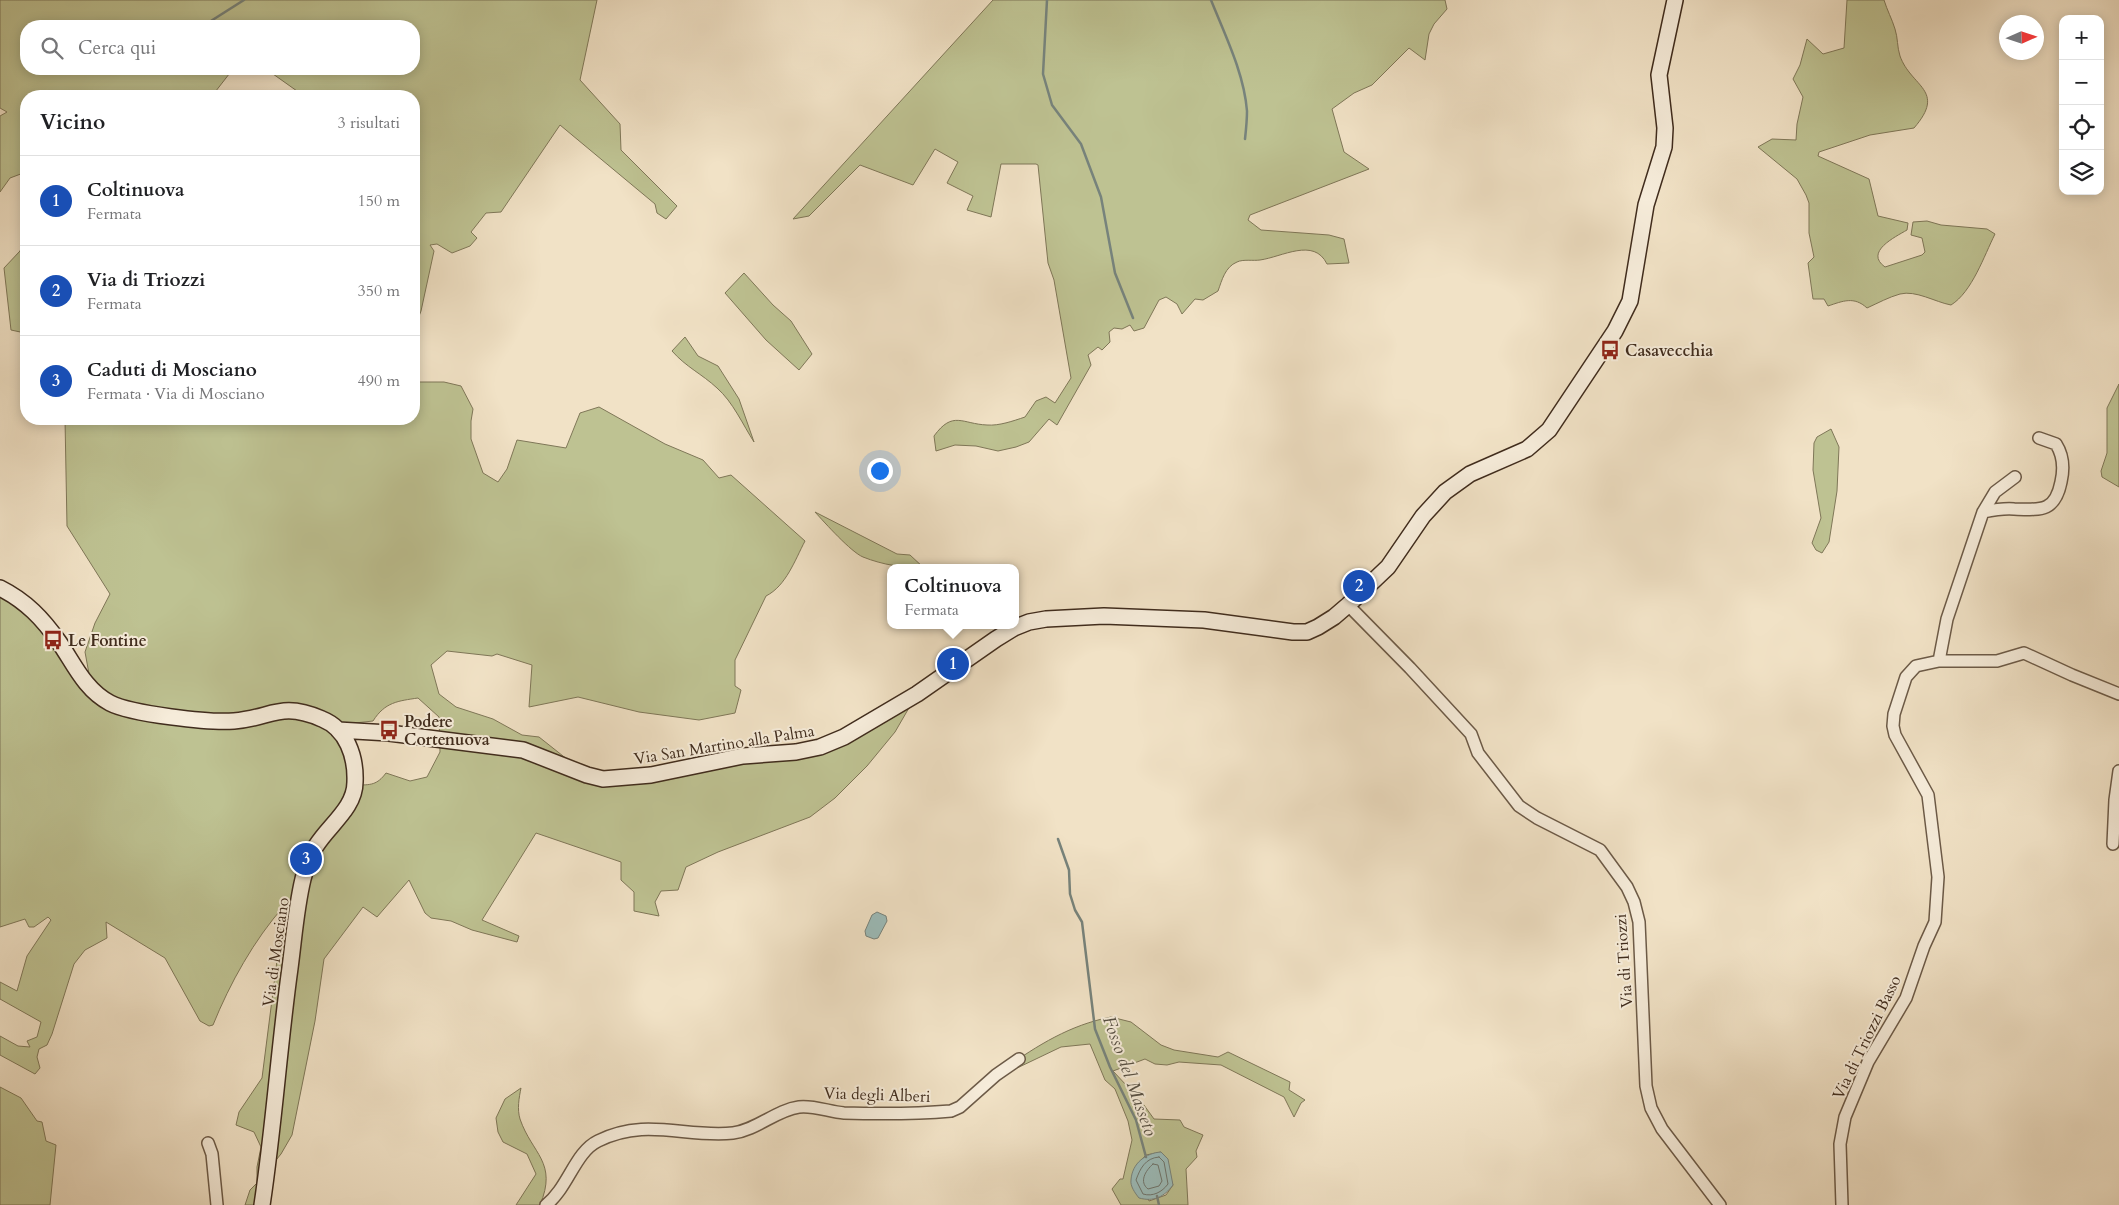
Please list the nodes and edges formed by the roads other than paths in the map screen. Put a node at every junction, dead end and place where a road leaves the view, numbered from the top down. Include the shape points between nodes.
1 (1675, 0) edge
2 (2038, 438) dead end
3 (2015, 477) dead end
4 (1983, 512) junction
5 (0, 588) edge
6 (1348, 605) junction
7 (1019, 626) edge
8 (1012, 629) edge
9 (1939, 661) junction
10 (2119, 694) edge
11 (338, 730) junction
12 (386, 733) junction
13 (355, 763) junction
14 (2119, 771) edge
15 (2113, 844) dead end
16 (1019, 1059) dead end
17 (208, 1142) dead end
18 (217, 1205) edge
19 (262, 1205) edge
20 (546, 1205) edge
21 (1720, 1205) edge
22 (1842, 1205) edge

1 - 6 street, Via San Martino alla Palma via 1659,75 1664,147 1646,204 1630,302 1615,331 1549,430 1527,449 1470,474 1445,492 1423,516 1388,567
2 - 4 street via 2056,444 2062,454 2058,496 2049,506 2032,511
3 - 4 street via 1994,492
4 - 9 street via 1947,619
5 - 11 street, Via di Mosciano via 26,603 40,617 92,691 110,703 148,713 216,721 235,721 278,710 292,710 324,720
6 - 7 street, Via San Martino alla Palma via 1307,632 1204,620 1104,616 1046,619
6 - 21 street, Via di Triozzi via 1471,734 1478,753 1519,806 1600,850 1627,887 1639,922 1646,1086 1650,1108
8 - 12 street, Via San Martino alla Palma via 917,694 844,737 796,752 743,756 651,775 603,779 524,750
9 - 10 street, Via di Triozzi Basso via 1997,661 2024,653
9 - 22 street, Via di Triozzi Basso via 1916,666 1906,677 1893,726 1928,795 1938,877 1935,922 1906,998 1868,1062 1845,1117 1840,1144
11 - 12 street, Via San Martino alla Palma
11 - 13 street, Via di Mosciano via 350,746
12 - 13 street via 368,740 359,749
13 - 19 street, Via di Mosciano via 356,785 351,802 315,846 306,866 298,904
14 - 15 street
16 - 20 street, Via degli Alberi via 951,1112 844,1112 801,1106 755,1127 732,1133 649,1128 629,1130 597,1141 585,1152 563,1188
17 - 18 street

